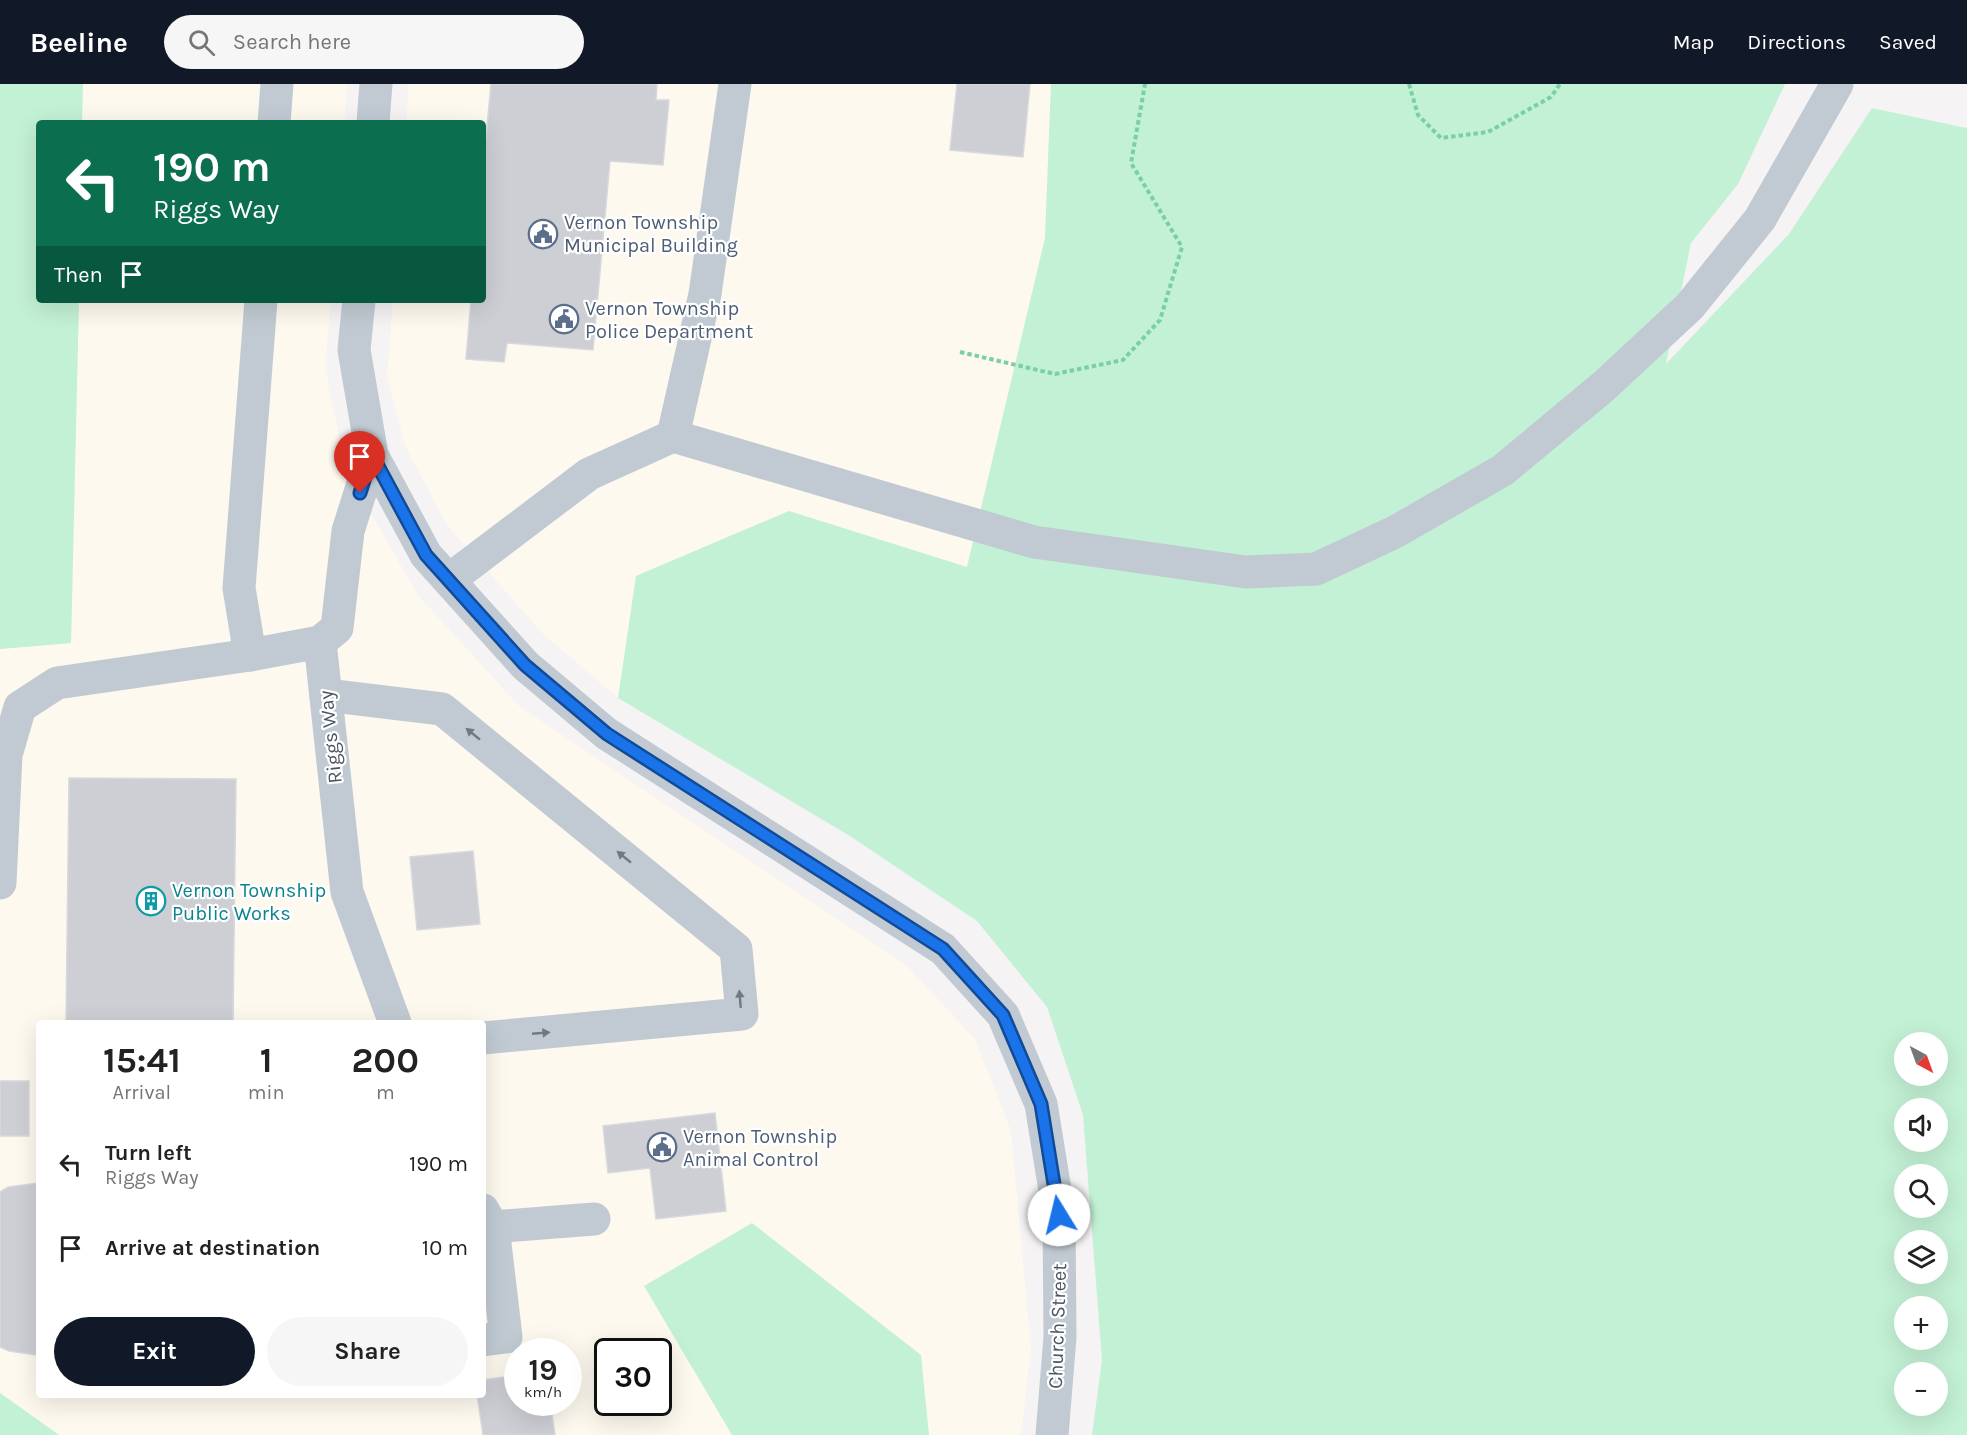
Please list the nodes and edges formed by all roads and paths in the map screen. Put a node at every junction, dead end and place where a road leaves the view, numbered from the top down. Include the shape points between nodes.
1 (277, 84) edge
2 (376, 84) edge
3 (735, 84) edge
4 (1145, 84) edge
5 (1409, 84) edge
6 (1560, 84) edge
7 (1837, 84) edge
8 (274, 120) edge
9 (373, 120) edge
10 (261, 303) edge
11 (358, 303) edge
12 (960, 352) dead end
13 (673, 436) junction
14 (372, 455) junction
15 (449, 580) junction
16 (320, 642) junction
17 (250, 655) junction
18 (326, 694) junction
19 (3, 755) edge
20 (0, 883) edge
21 (394, 1020) edge
22 (486, 1038) edge
23 (488, 1218) edge
24 (594, 1219) dead end
25 (486, 1339) edge
26 (1053, 1435) edge

1 - 8 street
2 - 9 street
3 - 13 street via 705,294
4 - 12 path via 1131,164 1182,247 1160,320 1123,360 1055,374
5 - 6 path via 1418,116 1441,138 1488,132 1551,97
7 - 13 street via 1760,219 1690,306 1604,386 1503,471 1395,532 1317,569 1246,572 1034,542
10 - 17 street via 239,588
11 - 14 street, Church Street via 354,350
13 - 15 street via 589,474
14 - 15 street, Church Street via 426,555
14 - 16 street via 348,531 337,628
15 - 26 street, Church Street via 525,665 607,734 943,949 1003,1015 1041,1104 1059,1215 1060,1337
16 - 17 street
16 - 18 street, Riggs Way
17 - 19 street via 57,683 20,707
18 - 21 street, Riggs Way via 347,892
22 -> 18 street via 742,1014 736,949 442,709
19 - 20 street
23 - 24 street
23 - 25 street via 506,1336

